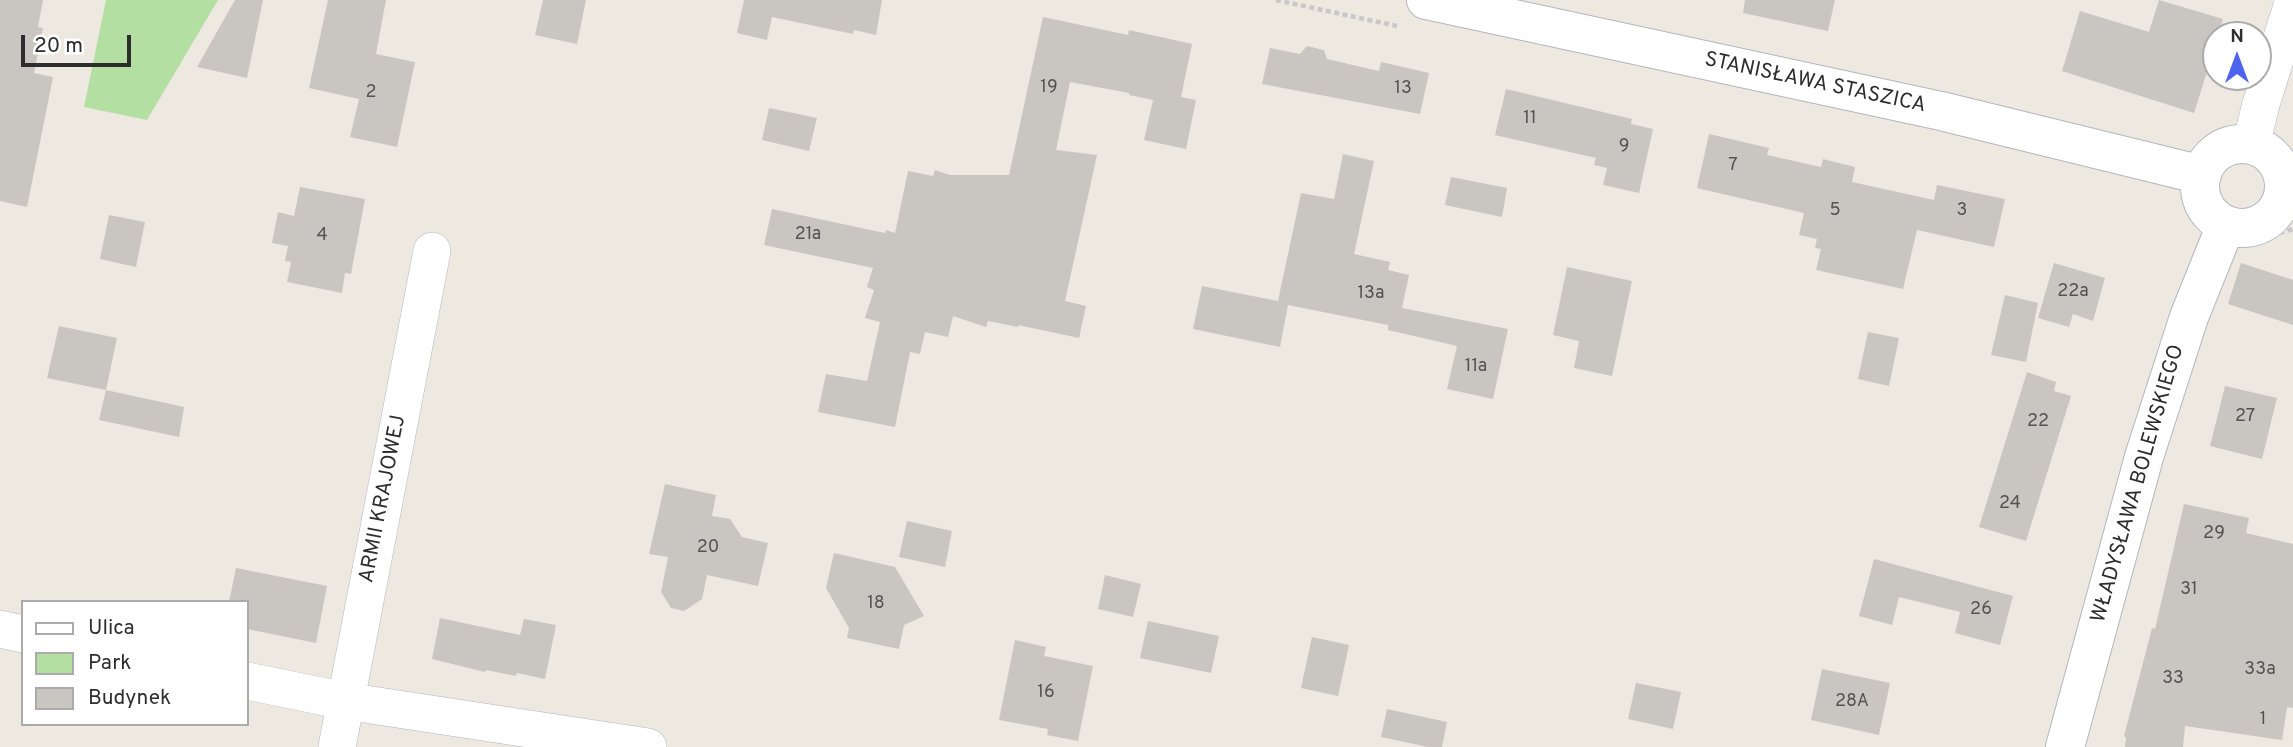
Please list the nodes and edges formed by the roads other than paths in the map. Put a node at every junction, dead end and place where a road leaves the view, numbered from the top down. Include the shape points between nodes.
1 (1426, 0) edge
2 (2293, 3) edge
3 (2250, 145) junction
4 (2202, 175) junction
5 (2289, 194) edge
6 (2226, 225) junction
7 (432, 250) dead end
8 (0, 629) edge
9 (21, 634) edge
10 (248, 681) edge
11 (345, 701) junction
12 (337, 747) edge
13 (648, 747) edge
14 (2065, 747) edge

1 - 4 street, STANISŁAWA STASZICA via 1941,111
2 - 3 street
3 - 4 street via 2221,149
3 - 5 street via 2275,159
4 - 6 street via 2200,193 2212,216
5 - 6 street via 2272,216 2258,225
6 - 14 street, WŁADYSŁAWA BOLEWSKIEGO via 2189,317 2144,457
7 - 11 street, ARMII KRAJOWEJ
8 - 9 street
10 - 11 street
11 - 12 street, ARMII KRAJOWEJ
11 - 13 street

